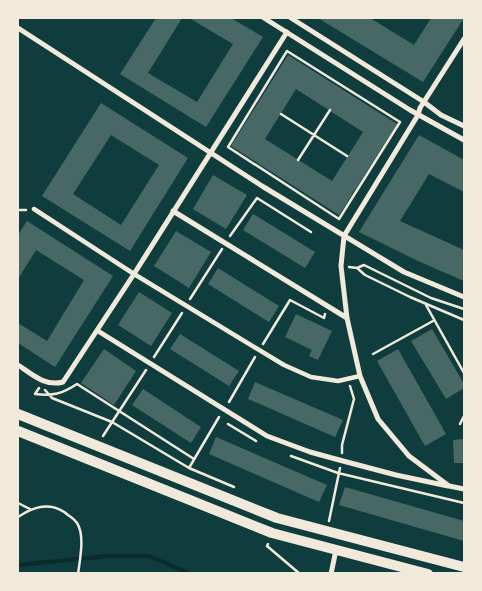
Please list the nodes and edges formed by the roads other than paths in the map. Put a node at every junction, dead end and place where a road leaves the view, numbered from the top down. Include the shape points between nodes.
1 (264, 18) edge
2 (295, 18) edge
3 (18, 28) edge
4 (286, 32) junction
5 (464, 39) edge
6 (424, 102) junction
7 (418, 115) junction
8 (464, 126) edge
9 (464, 140) edge
10 (212, 153) junction
11 (34, 209) dead end
12 (173, 211) junction
13 (344, 236) junction
14 (134, 274) junction
15 (464, 297) edge
16 (347, 318) junction
17 (98, 331) junction
18 (18, 365) edge
19 (360, 376) junction
20 (18, 414) edge
21 (18, 431) edge
22 (450, 486) junction
23 (464, 489) edge
24 (336, 550) junction
25 (464, 567) edge
26 (331, 574) edge
27 (428, 574) edge

1 - 4 street
2 - 6 street
3 - 10 street
4 - 7 street
4 - 10 street
5 - 6 street
6 - 7 street
6 - 8 street
7 - 9 street
7 - 13 street
10 - 12 street
10 - 13 street
11 - 14 street
12 - 14 street
12 - 16 street
13 - 15 street via 404,272
13 - 16 street via 342,266
14 - 17 street
14 - 19 street via 284,365 311,377 338,381
16 - 19 street
17 - 18 street via 63,382 46,382
17 - 22 street via 266,436 343,462
19 - 22 street via 378,419 409,456
20 - 25 main road via 277,518
21 - 24 main road via 272,533
22 - 23 street
24 - 26 street
24 - 27 main road

